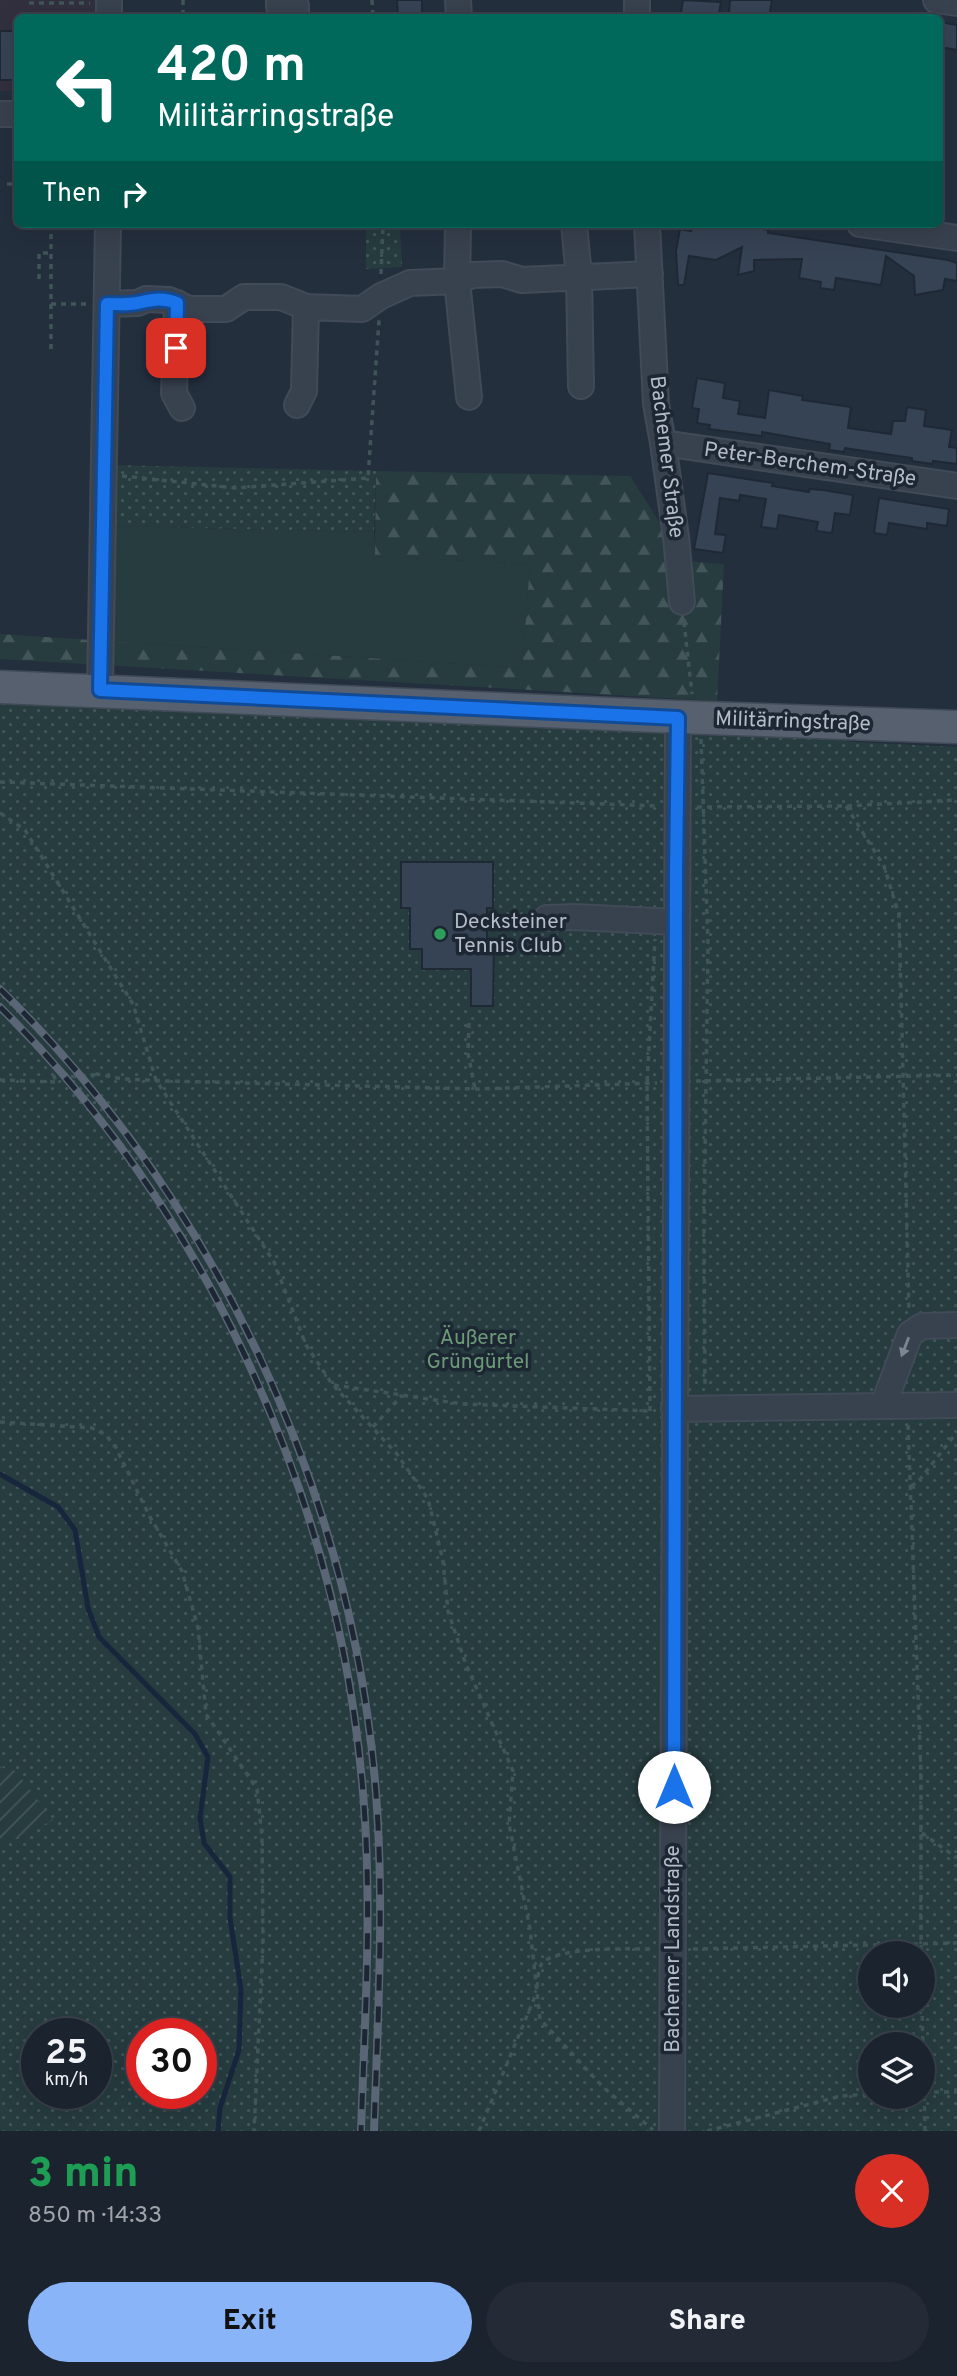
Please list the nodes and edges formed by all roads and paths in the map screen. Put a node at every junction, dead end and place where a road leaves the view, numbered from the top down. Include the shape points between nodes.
1 (279, 0) edge
2 (936, 0) edge
3 (29, 3) dead end
4 (957, 3) edge
5 (109, 7) edge
6 (296, 14) edge
7 (7, 184) dead end
8 (14, 184) edge
9 (51, 228) edge
10 (108, 228) edge
11 (383, 228) edge
12 (458, 228) edge
13 (574, 228) edge
14 (647, 228) edge
15 (890, 228) edge
16 (957, 237) edge
17 (51, 253) junction
18 (650, 274) junction
19 (579, 277) junction
20 (39, 279) dead end
21 (457, 281) junction
22 (380, 296) junction
23 (177, 303) junction
24 (51, 304) junction
25 (107, 304) junction
26 (306, 307) junction
27 (51, 349) dead end
28 (581, 386) dead end
29 (469, 397) dead end
30 (297, 405) dead end
31 (182, 408) dead end
32 (663, 443) junction
33 (104, 473) junction
34 (957, 486) edge
35 (682, 602) joint
36 (0, 687) edge
37 (100, 690) junction
38 (690, 709) junction
39 (957, 727) edge
40 (0, 782) edge
41 (957, 800) edge
42 (846, 806) junction
43 (676, 807) junction
44 (703, 807) junction
45 (0, 813) edge
46 (547, 918) dead end
47 (666, 922) junction
48 (469, 1023) dead end
49 (957, 1075) edge
50 (902, 1076) junction
51 (0, 1080) edge
52 (156, 1080) junction
53 (705, 1080) junction
54 (676, 1083) junction
55 (647, 1084) junction
56 (475, 1089) junction
57 (957, 1325) edge
58 (910, 1334) junction
59 (332, 1384) junction
60 (402, 1395) junction
61 (895, 1405) junction
62 (957, 1405) edge
63 (705, 1409) junction
64 (662, 1410) junction
65 (0, 1422) edge
66 (373, 1428) junction
67 (957, 1432) edge
68 (911, 1486) junction
69 (922, 1832) junction
70 (957, 1858) edge
71 (921, 1941) edge
72 (957, 1942) edge
73 (935, 1943) edge
74 (858, 1945) edge
75 (674, 1949) junction
76 (536, 1994) junction
77 (935, 2092) edge
78 (957, 2092) edge
79 (858, 2095) edge
80 (924, 2109) edge
81 (254, 2131) edge
82 (479, 2131) edge
83 (655, 2131) edge
84 (672, 2131) edge
85 (707, 2131) edge
86 (925, 2131) edge

1 - 6 street via 279,6 296,6
2 - 4 street
3 - 5 path
7 - 8 path
9 - 17 path
10 - 25 street
11 - 22 path
12 - 21 street
13 - 19 street
14 - 18 street, Bachemer Straße
15 - 16 street
17 - 20 path via 39,253
17 - 24 path
18 - 19 street
18 - 32 street, Bachemer Straße via 656,404
19 - 21 street via 522,280 502,274
19 - 28 street
21 - 22 street via 410,283
21 - 29 street
22 - 26 street via 362,309
22 - 33 path via 368,478 235,488
23 - 25 street via 146,299
23 - 26 street via 189,309 226,309 244,297 281,297
23 - 31 street via 174,393
24 - 25 path
24 - 27 path
25 - 33 street
26 - 30 street via 304,391
32 - 34 street, Peter-Berchem-Straße
32 - 35 street, Bachemer Straße
33 - 37 street
35 - 38 path
36 - 37 main road, Militärringstraße
37 - 38 main road, Militärringstraße
38 - 39 main road, Militärringstraße
38 - 43 street, Bachemer Landstraße
38 - 44 path
40 - 43 path
41 - 42 path
42 - 44 path
42 - 50 path via 884,866 899,915
43 - 44 path
43 - 47 street, Bachemer Landstraße
44 - 53 path via 708,944
45 - 52 path via 25,830 133,1004
46 - 47 street
47 - 54 street, Bachemer Landstraße
47 - 55 path via 651,982
48 - 56 path via 468,1053
49 - 50 path
50 - 53 path
50 - 58 path
51 - 52 path via 57,1082 54,1077 93,1076 91,1073
52 - 56 path
52 - 59 path via 274,1262 306,1345
53 - 54 path
53 - 63 path
54 - 55 path
54 - 64 street, Bachemer Landstraße
55 - 56 path
55 - 64 path
57 - 58 street via 922,1326
58 -> 61 street
59 - 60 path
59 - 66 path
60 - 64 path via 462,1404
60 - 66 path
61 - 62 street
61 - 63 street
61 - 68 path
63 - 64 street
64 - 75 street, Bachemer Landstraße
65 - 81 path via 92,1428 106,1435 182,1571 198,1629 206,1714 257,1789 264,1943
66 - 76 path via 428,1499 443,1561 448,1611 465,1662 513,1770 509,1824 530,1929
67 - 68 path
68 - 69 path
69 - 70 path
69 - 71 path
72 - 73 path
74 - 75 path
75 - 76 path via 599,1949 553,1955 541,1965
75 - 84 street, Bachemer Landstraße
76 - 82 path
76 - 83 path via 540,2020 603,2087
77 - 78 path
79 - 85 path
80 - 86 path

